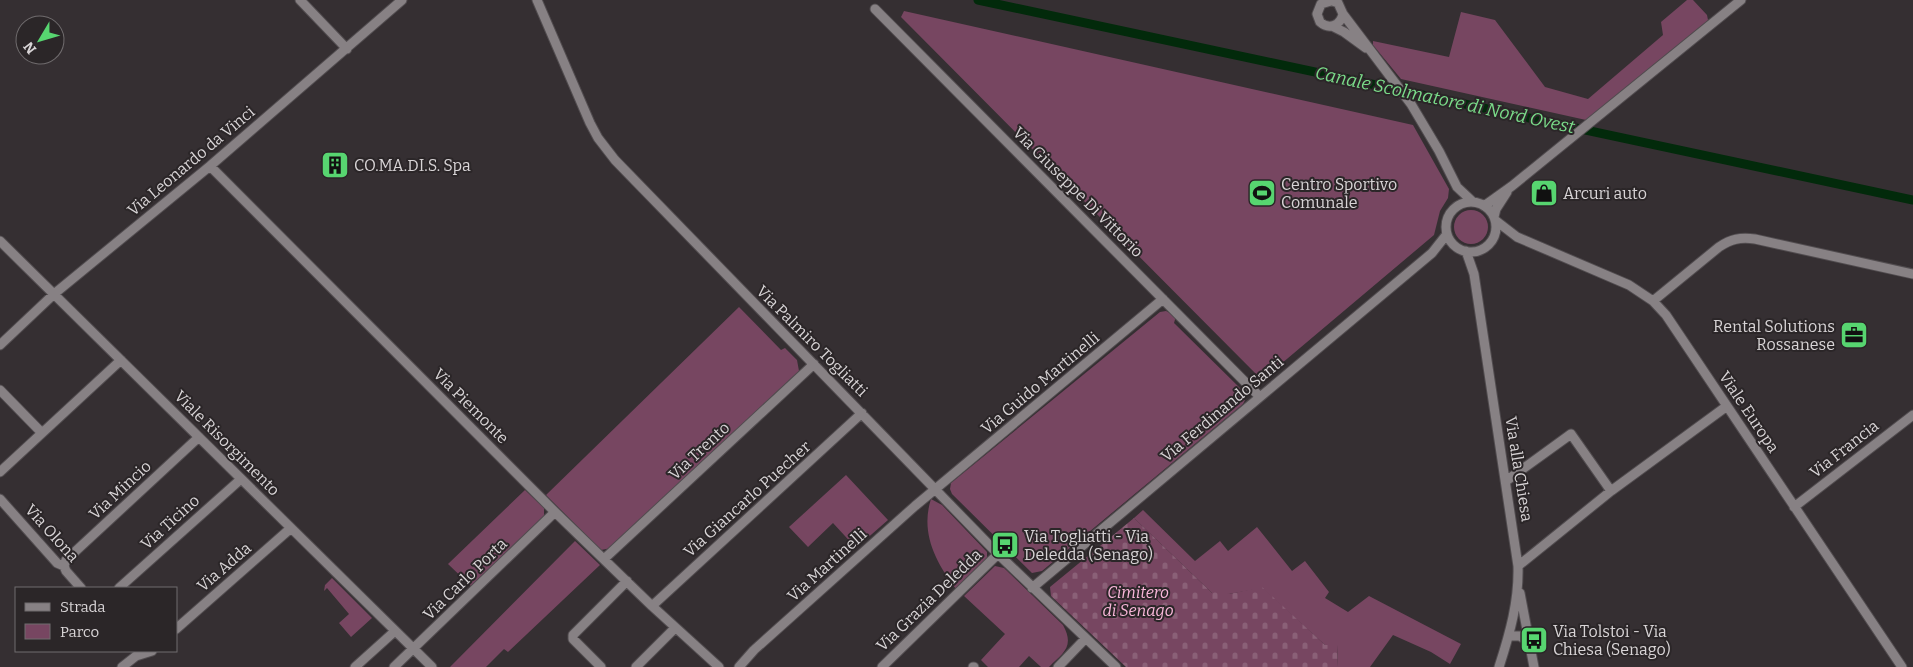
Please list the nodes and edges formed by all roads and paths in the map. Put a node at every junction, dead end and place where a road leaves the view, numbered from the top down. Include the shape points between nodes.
1 (300, 0) edge
2 (402, 0) edge
3 (537, 0) edge
4 (1741, 0) edge
5 (1326, 1) edge
6 (875, 9) dead end
7 (1343, 14) junction
8 (1332, 26) junction
9 (348, 49) junction
10 (1372, 53) junction
11 (210, 166) junction
12 (1512, 186) junction
13 (1457, 187) junction
14 (1473, 202) junction
15 (1484, 206) junction
16 (1456, 207) junction
17 (1494, 218) junction
18 (1448, 234) junction
19 (1517, 237) junction
20 (1492, 240) junction
21 (0, 241) edge
22 (1456, 246) junction
23 (1480, 250) junction
24 (1466, 251) junction
25 (1432, 253) junction
26 (1474, 274) junction
27 (1913, 274) edge
28 (54, 294) junction
29 (1163, 299) junction
30 (1653, 301) junction
31 (0, 345) edge
32 (121, 360) junction
33 (814, 364) junction
34 (0, 390) edge
35 (1260, 397) junction
36 (1727, 406) junction
37 (862, 413) junction
38 (1913, 415) edge
39 (42, 433) junction
40 (199, 437) junction
41 (2, 466) edge
42 (242, 479) junction
43 (1506, 481) junction
44 (935, 490) junction
45 (1611, 491) junction
46 (0, 499) edge
47 (1794, 507) junction
48 (555, 512) junction
49 (291, 528) junction
50 (998, 554) junction
51 (604, 559) junction
52 (64, 566) junction
53 (1518, 566) junction
54 (626, 581) junction
55 (1518, 585) junction
56 (80, 587) edge
57 (121, 587) edge
58 (1032, 588) junction
59 (652, 606) junction
60 (178, 627) edge
61 (675, 628) junction
62 (395, 631) junction
63 (1509, 636) junction
64 (1085, 639) junction
65 (1531, 644) junction
66 (414, 649) junction
67 (137, 653) edge
68 (716, 666) edge
69 (739, 666) edge
70 (122, 667) edge
71 (355, 667) edge
72 (394, 667) edge
73 (432, 667) edge
74 (601, 667) edge
75 (636, 667) edge
76 (882, 667) edge
77 (1058, 667) edge
78 (1116, 667) edge
79 (1500, 667) edge
80 (1534, 667) edge
81 (1902, 667) edge

1 - 9 street
2 - 9 street, Via Leonardo da Vinci
3 - 33 street, Via Palmiro Togliatti via 580,102 606,150
4 - 12 street
5 - 7 street via 1338,3
5 - 8 street via 1318,10 1318,19 1324,25
6 - 29 street, Via Giuseppe Di Vittorio
7 - 8 street via 1340,22
7 - 10 street
8 - 10 street
9 - 11 street, Via Leonardo da Vinci
10 - 13 street via 1411,104
11 - 28 street, Via Leonardo da Vinci
11 - 48 street, Via Piemonte
12 - 15 street
12 - 17 street via 1496,209
13 - 14 street
13 - 16 street
14 - 15 street
14 - 16 street
15 - 17 street
16 - 18 street via 1448,219
17 - 19 street, Viale Europa
17 - 20 street via 1496,227
18 - 22 street
18 - 25 street, Via Ferdinando Santi
19 - 20 street
19 - 30 street, Viale Europa via 1629,285
20 - 23 street
21 - 28 street, Viale Risorgimento
22 - 24 street
22 - 25 street, Via Ferdinando Santi
23 - 24 street
23 - 26 street, Via alla Chiesa
24 - 26 street, Via alla Chiesa
25 - 35 street, Via Ferdinando Santi
26 - 43 street, Via alla Chiesa
27 - 30 street via 1743,238 1730,240 1719,247
28 - 31 street, Via Leonardo da Vinci
28 - 32 street, Viale Risorgimento
29 - 35 street, Via Giuseppe Di Vittorio
29 - 44 street, Via Guido Martinelli
30 - 36 street, Viale Europa via 1666,315
32 - 39 street
32 - 40 street, Viale Risorgimento
33 - 37 street, Via Palmiro Togliatti
33 - 51 street, Via Trento
34 - 39 street
35 - 58 street, Via Ferdinando Santi
36 - 45 street
36 - 47 street, Viale Europa
37 - 44 street, Via Palmiro Togliatti
37 - 59 street, Via Giancarlo Puecher
38 - 47 street, Via Francia
39 - 41 street
40 - 42 street, Viale Risorgimento
40 - 52 street, Via Mincio via 66,560
42 - 49 street, Viale Risorgimento
42 - 57 street, Via Ticino
43 - 45 street via 1571,434
43 - 53 street, Via alla Chiesa
44 - 50 street, Via Palmiro Togliatti
44 - 69 street, Via Martinelli
45 - 53 street
46 - 52 street, Via Olona via 57,563
47 - 81 street, Viale Europa
48 - 51 street, Via Piemonte
48 - 66 street, Via Carlo Porta
49 - 60 street, Via Adda
49 - 62 street, Viale Risorgimento
50 - 58 street, Via Palmiro Togliatti
50 - 76 street, Via Grazia Deledda
51 - 54 street, Via Piemonte
52 - 56 street, Via Olona
53 - 55 street, Via alla Chiesa
54 - 59 street, Via Piemonte
54 - 74 street via 573,635
55 - 63 street, Via alla Chiesa
55 - 65 street
58 - 64 street, Via Palmiro Togliatti
59 - 61 street, Via Piemonte
61 - 68 street, Via Piemonte
61 - 75 street
62 - 66 street, Viale Risorgimento
62 - 71 street
63 - 65 street via 1520,636
63 - 79 street, Via alla Chiesa
64 - 77 street
64 - 78 street, Via Palmiro Togliatti
65 - 80 street
66 - 72 street, Via Carlo Porta
66 - 73 street, Viale Risorgimento
67 - 70 street

